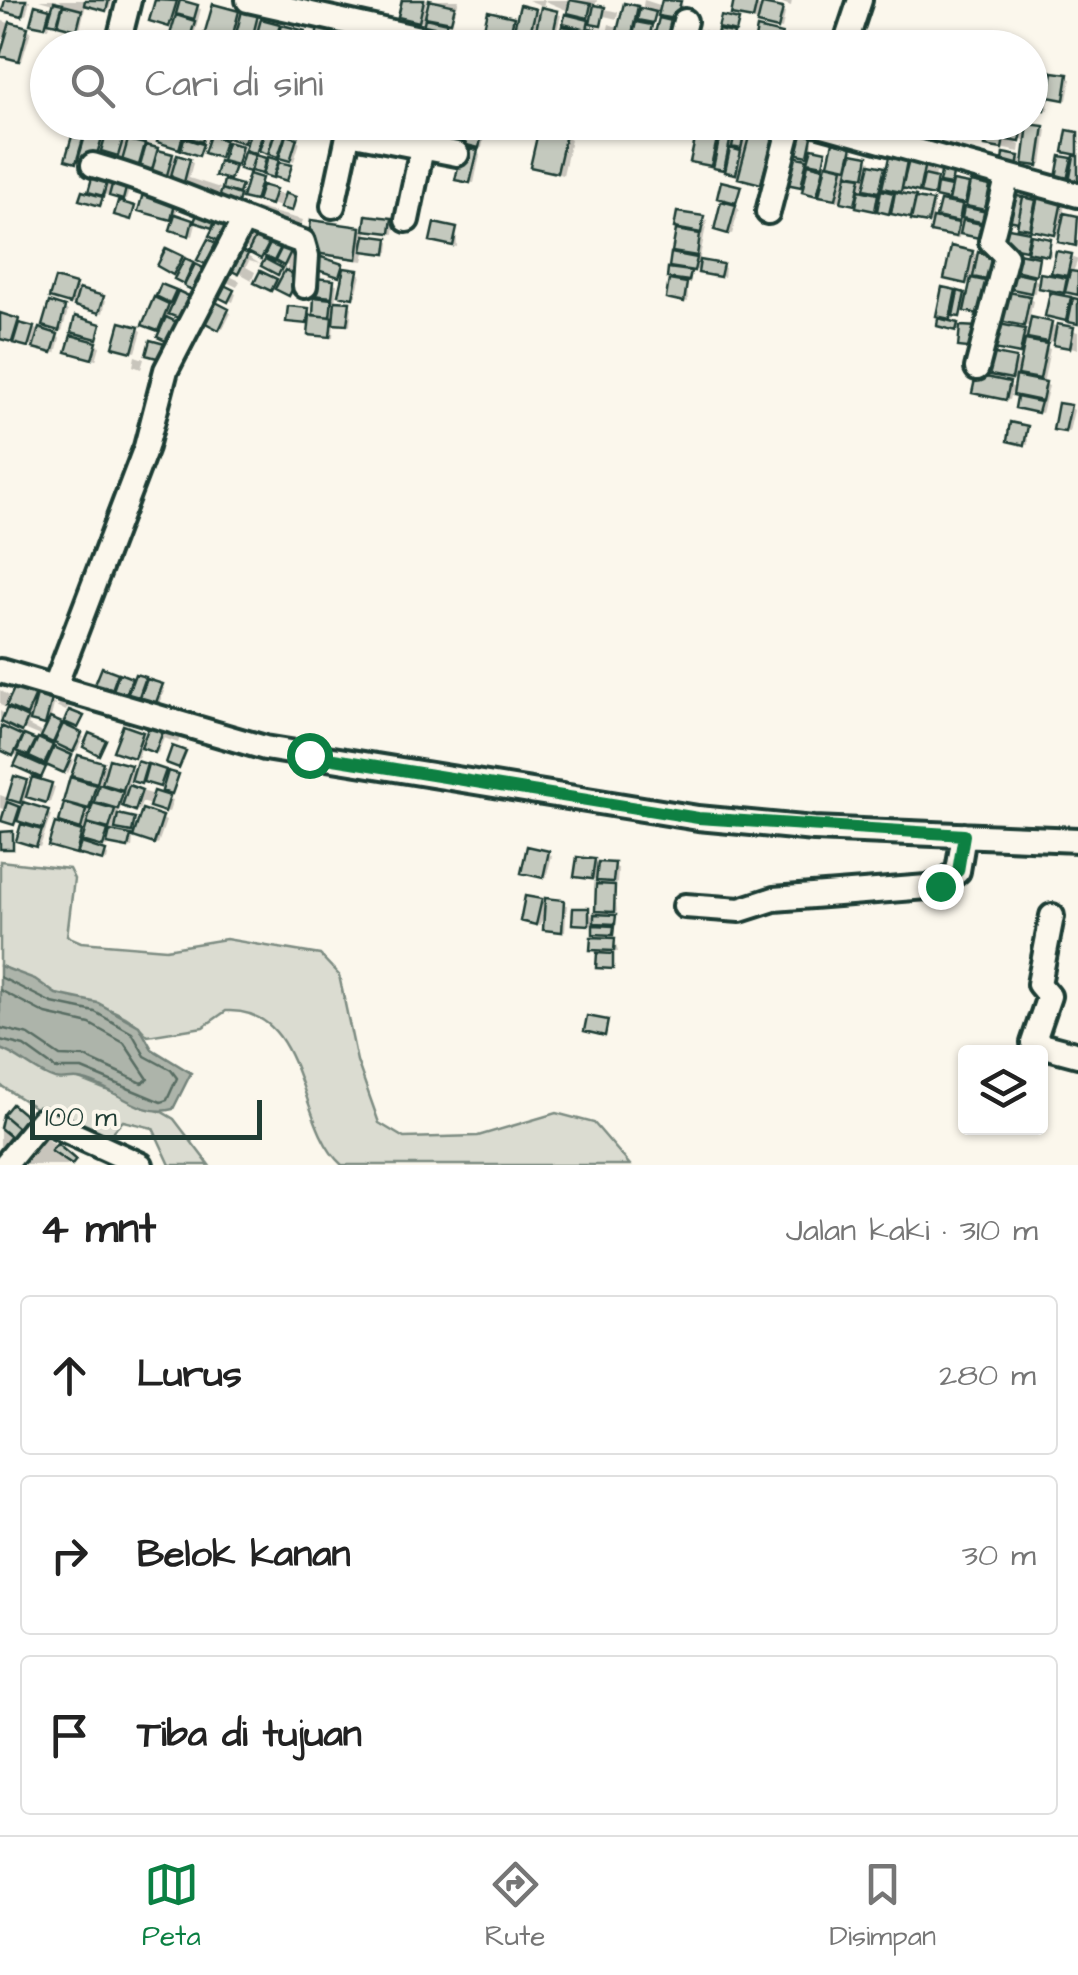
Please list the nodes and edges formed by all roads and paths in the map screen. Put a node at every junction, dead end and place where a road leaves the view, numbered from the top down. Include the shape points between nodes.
1 (129, 0) edge
2 (248, 0) edge
3 (860, 0) edge
4 (685, 20) dead end
5 (122, 30) edge
6 (347, 30) edge
7 (682, 30) edge
8 (850, 30) edge
9 (347, 140) edge
10 (393, 140) edge
11 (786, 140) edge
12 (874, 140) edge
13 (422, 148) junction
14 (457, 154) dead end
15 (93, 165) dead end
16 (1007, 179) junction
17 (1078, 194) edge
18 (333, 206) dead end
19 (768, 212) dead end
20 (407, 220) dead end
21 (243, 221) junction
22 (305, 286) dead end
23 (978, 368) dead end
24 (0, 671) edge
25 (55, 686) junction
26 (964, 835) junction
27 (1078, 840) edge
28 (685, 906) dead end
29 (1052, 916) dead end
30 (1033, 1045) edge
31 (1048, 1050) edge
32 (1078, 1054) edge
33 (100, 1157) edge
34 (5, 1165) edge
35 (141, 1165) edge

1 - 5 street
2 - 6 street
3 - 8 street
4 - 7 street
9 - 18 street
10 - 13 street
11 - 19 street
12 - 16 street
13 - 14 street
13 - 20 street
15 - 21 street via 195,197
16 - 17 street
16 - 23 street via 991,241 1006,256
21 - 22 street via 302,242
21 - 25 street via 166,370 146,447
24 - 25 street
25 - 26 street via 265,748 698,818
26 - 27 street
26 - 28 street via 958,871 940,886 774,900 740,910
29 - 30 street via 1039,984 1050,996
31 - 32 street
33 - 34 street via 42,1120
33 - 35 street

